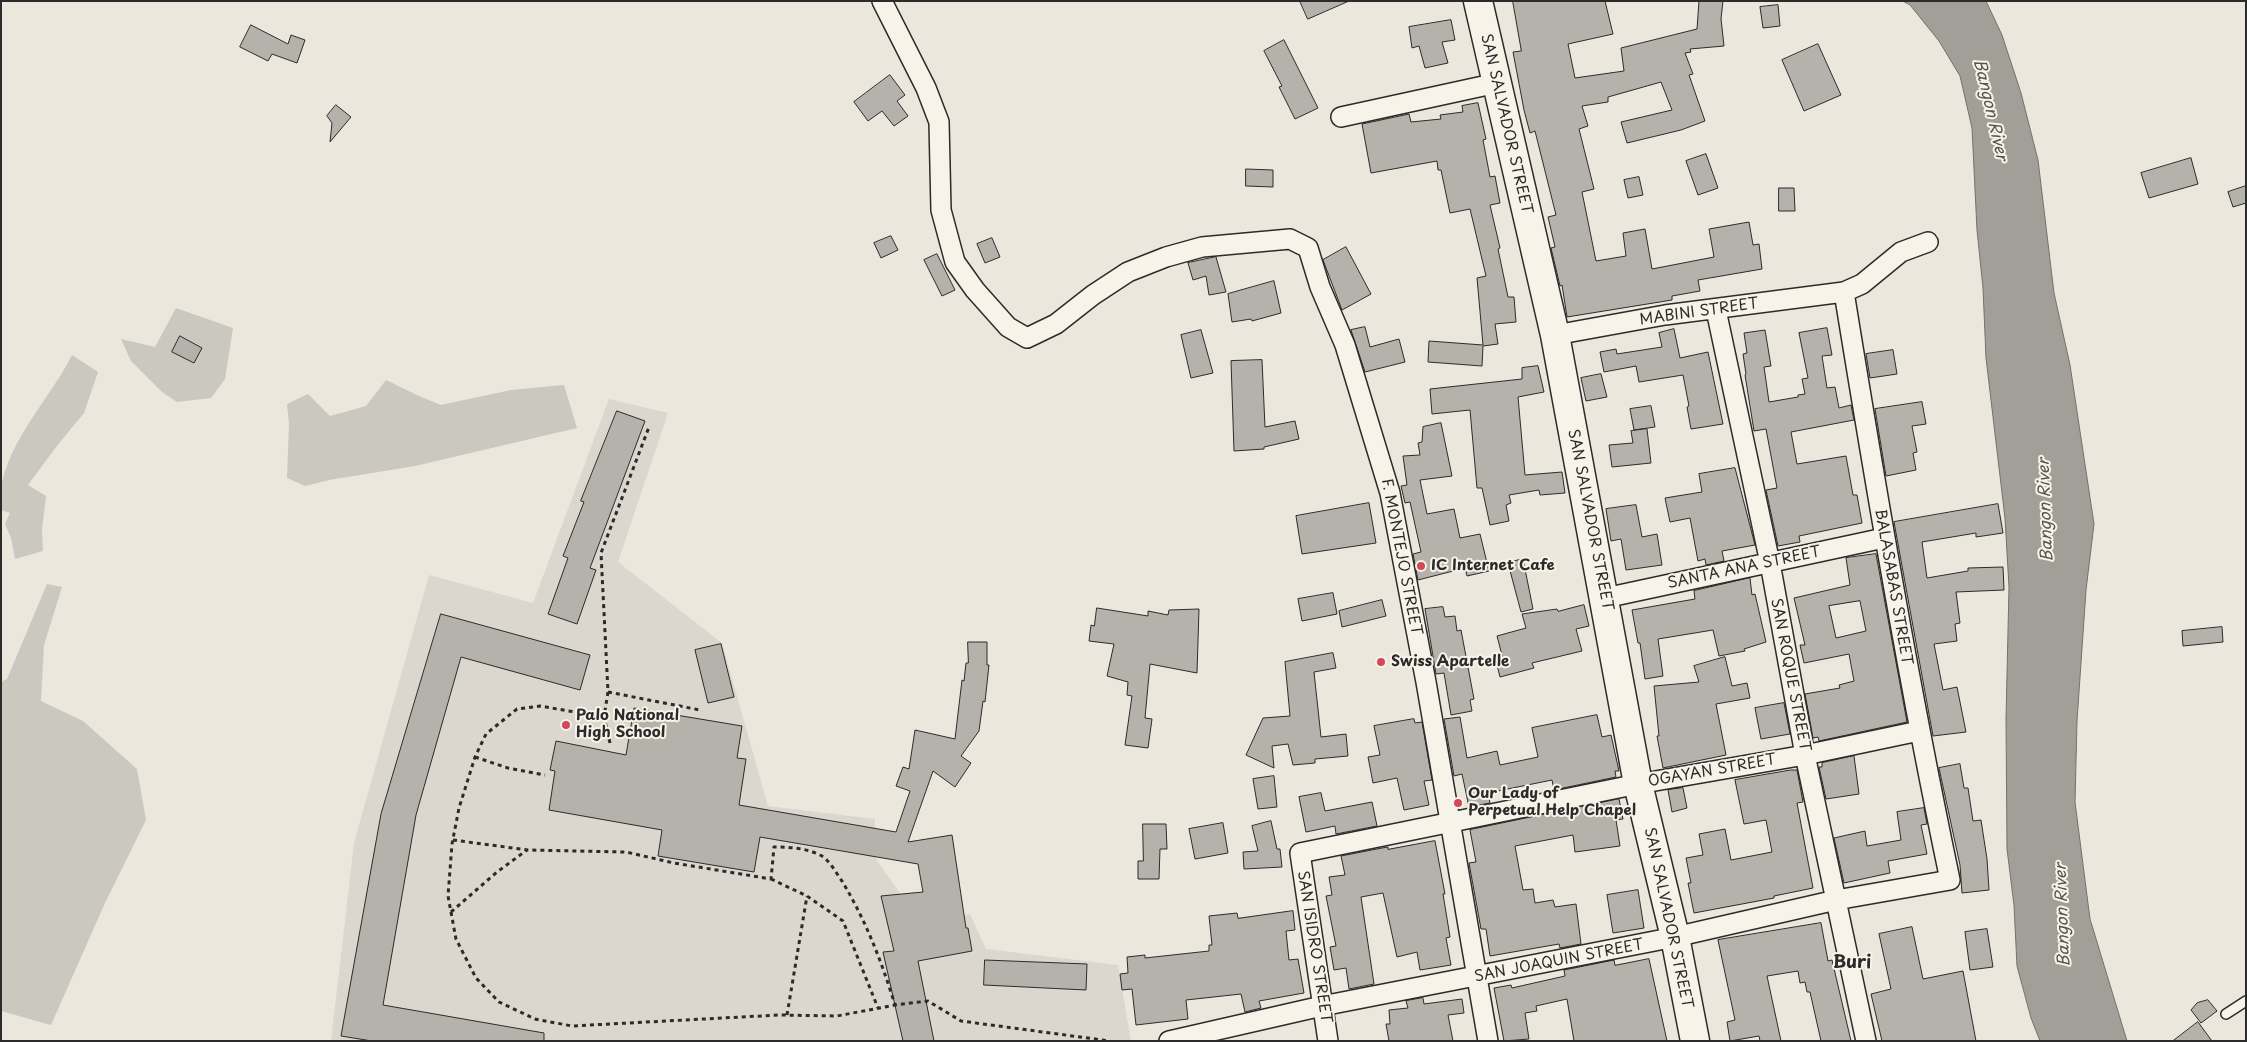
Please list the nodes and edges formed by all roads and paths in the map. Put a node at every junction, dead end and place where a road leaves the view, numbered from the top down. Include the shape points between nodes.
1 (882, 1) edge
2 (1478, 1) edge
3 (1497, 83) junction
4 (1341, 117) dead end
5 (1928, 242) dead end
6 (1844, 292) junction
7 (1716, 310) junction
8 (1555, 334) junction
9 (649, 427) dead end
10 (1884, 538) junction
11 (1770, 563) junction
12 (1605, 598) junction
13 (608, 692) junction
14 (700, 710) dead end
15 (604, 718) junction
16 (1919, 731) junction
17 (610, 743) dead end
18 (1805, 755) junction
19 (475, 757) junction
20 (545, 775) dead end
21 (1638, 784) junction
22 (1450, 823) junction
23 (452, 840) junction
24 (528, 850) junction
25 (1300, 853) joint
26 (771, 879) junction
27 (1950, 880) joint
28 (807, 896) junction
29 (1836, 900) junction
30 (451, 912) junction
31 (1675, 937) junction
32 (1476, 978) junction
33 (2246, 1000) edge
34 (895, 1005) junction
35 (1322, 1006) junction
36 (878, 1008) junction
37 (2226, 1014) dead end
38 (787, 1015) junction
39 (1110, 1041) edge
40 (1169, 1041) edge
41 (1328, 1041) edge
42 (1488, 1041) edge
43 (1695, 1041) edge
44 (1866, 1041) edge

1 - 22 street, F. MONTEJO STREET via 926,88 939,122 941,210 955,262 1008,327 1027,338 1056,324 1128,272 1202,247 1290,239 1308,248 1320,287 1345,345 1390,493
2 - 3 highway, SAN SALVADOR STREET
3 - 4 street
3 - 8 highway, SAN SALVADOR STREET
5 - 6 street, MABINI STREET via 1901,252 1862,284
6 - 7 street, MABINI STREET
6 - 10 street, BALASABAS STREET
7 - 8 street, MABINI STREET via 1665,315
7 - 11 street, SAN ROQUE STREET
8 - 12 highway, SAN SALVADOR STREET
9 - 13 path via 600,553
10 - 11 street, SANTA ANA STREET
10 - 16 street, BALASABAS STREET
11 - 12 street, SANTA ANA STREET
11 - 18 street, SAN ROQUE STREET
12 - 21 highway, SAN SALVADOR STREET
13 - 14 path
13 - 15 path
15 - 17 path
15 - 19 path via 540,706 517,709 486,734
16 - 18 street, OGAYAN STREET
16 - 27 street, BALASABAS STREET
18 - 21 street, OGAYAN STREET
18 - 29 street, SAN ROQUE STREET
19 - 20 path
19 - 23 path
21 - 22 street, OGAYAN STREET
21 - 31 highway, SAN SALVADOR STREET
22 - 25 street, OGAYAN STREET
22 - 32 street, F. MONTEJO STREET
23 - 24 path
23 - 30 path via 448,896
24 - 26 path via 626,852
24 - 30 path
25 - 35 street, SAN ISIDRO STREET
26 - 28 path
26 - 34 path via 774,847 792,847 821,855 856,905 879,954
27 - 29 street, SAN JOAQUIN STREET
28 - 36 path via 843,920
28 - 38 path
29 - 31 street, SAN JOAQUIN STREET
29 - 44 street, SAN ROQUE STREET
30 - 38 path via 456,939 476,978 499,1002 535,1019 572,1026
31 - 32 street, SAN JOAQUIN STREET
31 - 43 highway, SAN SALVADOR STREET
32 - 35 street, SAN JOAQUIN STREET
32 - 42 street, F. MONTEJO STREET
33 - 37 lane
34 - 36 path
34 - 39 path via 928,1001 962,1021
35 - 40 street, SAN JOAQUIN STREET
35 - 41 street, SAN ISIDRO STREET
36 - 38 path via 836,1016

